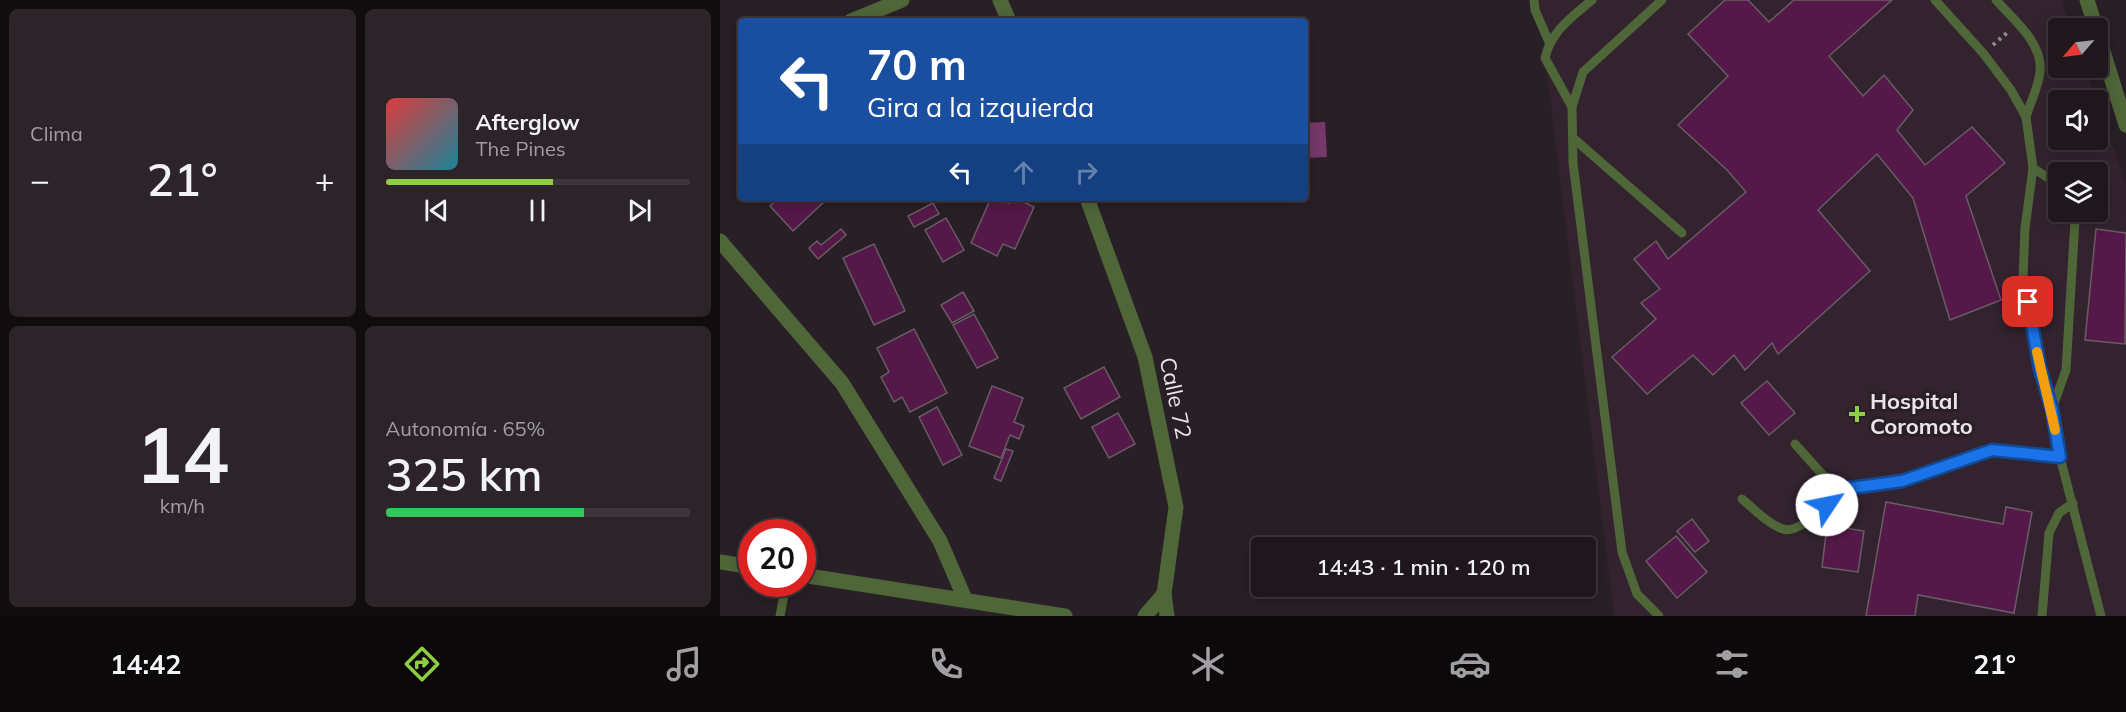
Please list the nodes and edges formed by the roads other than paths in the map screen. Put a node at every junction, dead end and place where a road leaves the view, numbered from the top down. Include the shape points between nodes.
1 (902, 0) edge
2 (1000, 0) edge
3 (1534, 0) edge
4 (1592, 0) edge
5 (1662, 0) edge
6 (1935, 0) edge
7 (1996, 0) edge
8 (2087, 0) edge
9 (859, 18) edge
10 (1008, 18) edge
11 (2092, 18) edge
12 (1549, 42) junction
13 (2108, 68) edge
14 (1572, 107) junction
15 (2026, 117) junction
16 (2126, 125) edge
17 (1573, 138) junction
18 (2032, 168) junction
19 (2048, 178) edge
20 (1088, 201) edge
21 (2075, 222) edge
22 (1682, 233) dead end
23 (720, 241) edge
24 (2052, 409) junction
25 (1795, 444) dead end
26 (2060, 457) junction
27 (1844, 489) junction
28 (1742, 499) dead end
29 (2073, 503) junction
30 (720, 562) edge
31 (738, 565) edge
32 (816, 577) edge
33 (1164, 594) junction
34 (784, 597) edge
35 (964, 599) junction
36 (780, 616) edge
37 (1065, 616) edge
38 (1145, 616) edge
39 (1167, 616) edge
40 (1659, 616) edge
41 (2042, 616) edge
42 (2101, 616) edge

1 - 9 street
2 - 10 street
3 - 12 lane
4 - 12 lane via 1564,23
5 - 14 lane via 1582,72
6 - 15 lane via 1983,53
7 - 15 lane via 2040,56 2040,73
8 - 11 street
12 - 14 lane via 1545,58
13 - 16 street
14 - 17 lane
15 - 18 lane
17 - 22 lane
17 - 40 lane via 1622,552 1637,594
18 - 19 lane
18 - 24 lane via 2023,279 2040,369
20 - 33 street, Calle 72 via 1145,357 1176,507
21 - 24 lane via 2066,370
23 - 35 street via 842,383 940,541
24 - 26 lane
25 - 27 lane via 1831,484
26 - 27 lane via 1992,450 1902,481
26 - 29 lane
27 - 28 lane via 1794,530 1785,530 1764,518
29 - 41 lane via 2059,513 2049,533
29 - 42 lane
30 - 31 street
32 - 35 street
33 - 38 street
33 - 39 street, Calle 72
34 - 36 lane
35 - 37 street

